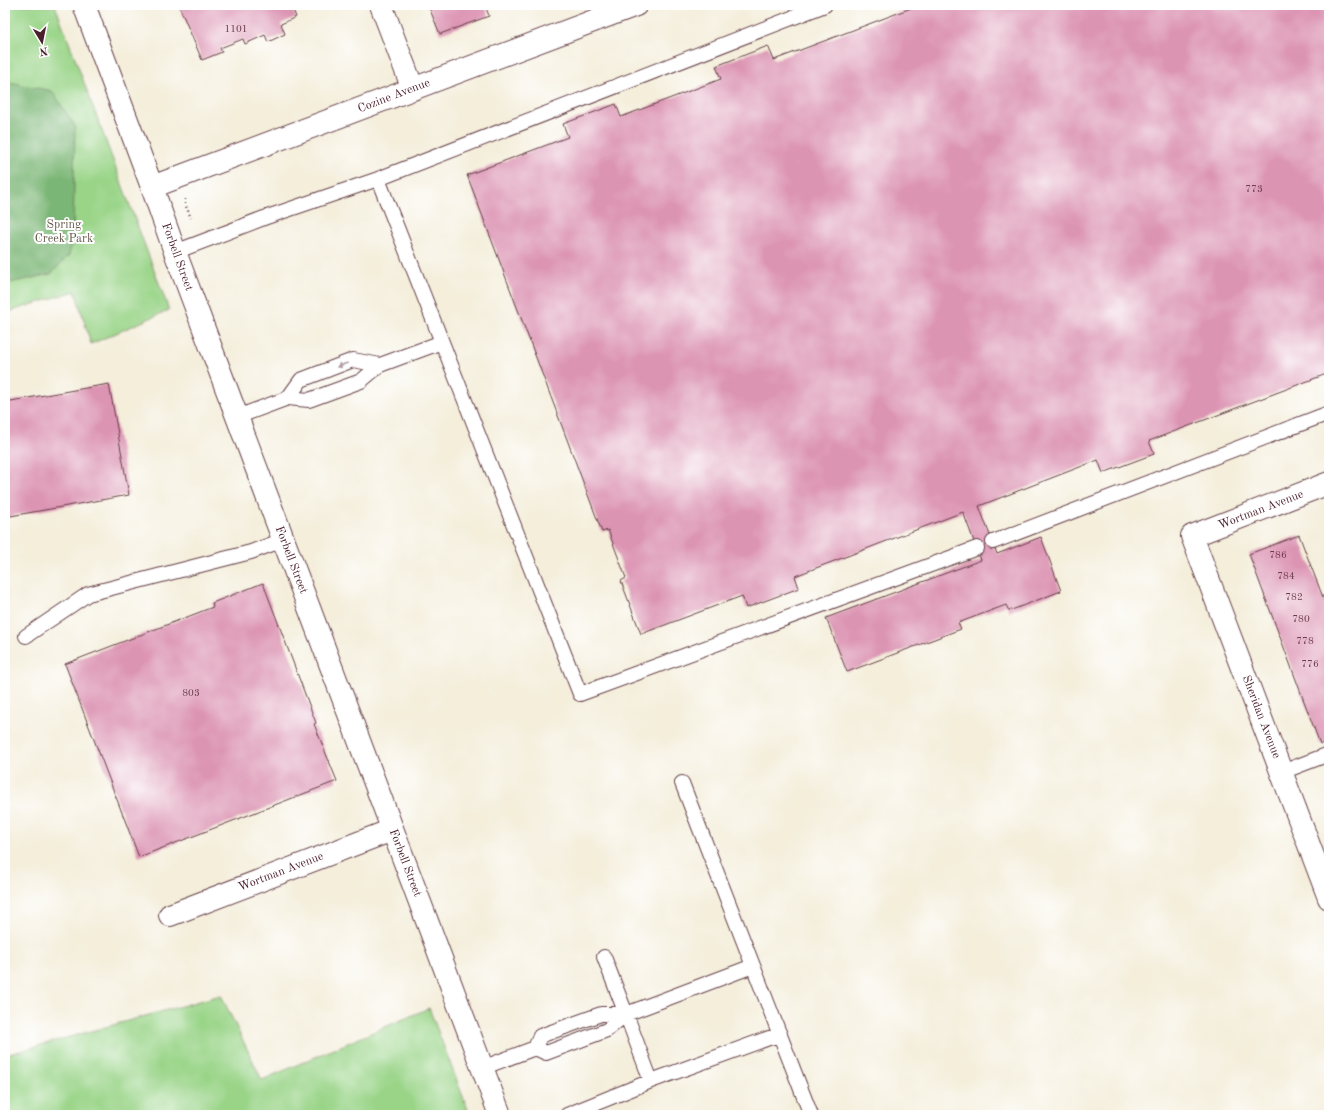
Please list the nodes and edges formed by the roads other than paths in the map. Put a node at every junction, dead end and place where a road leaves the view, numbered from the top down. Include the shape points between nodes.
1 (84, 5) edge
2 (381, 5) edge
3 (636, 5) edge
4 (825, 5) edge
5 (413, 89) junction
6 (378, 179) junction
7 (152, 187) junction
8 (175, 252) junction
9 (442, 342) junction
10 (380, 364) junction
11 (288, 398) junction
12 (1329, 413) edge
13 (237, 416) junction
14 (1329, 483) edge
15 (1192, 536) joint
16 (283, 540) junction
17 (993, 542) dead end
18 (977, 548) dead end
19 (26, 636) dead end
20 (1329, 754) edge
21 (1282, 772) junction
22 (682, 783) dead end
23 (392, 830) junction
24 (1329, 898) edge
25 (170, 915) dead end
26 (604, 957) dead end
27 (753, 966) junction
28 (626, 1014) junction
29 (780, 1034) junction
30 (482, 1068) junction
31 (651, 1081) junction
32 (500, 1115) edge
33 (567, 1115) edge
34 (811, 1115) edge

1 - 7 street, Forbell Street
2 - 5 street
3 - 5 street, Cozine Avenue
4 - 6 lane
5 - 7 street, Cozine Avenue
6 - 8 lane
6 - 9 lane
7 - 8 street, Forbell Street
8 - 13 street, Forbell Street
9 - 10 lane
9 - 18 lane via 580,694
10 - 11 lane via 361,382 309,400
10 -> 11 lane via 353,360 301,380
11 - 13 lane
12 - 17 lane
13 - 16 street, Forbell Street
14 - 15 street, Wortman Avenue
15 - 21 street, Sheridan Avenue
16 - 19 lane via 251,552 88,594
16 - 23 street, Forbell Street
20 - 21 lane
21 - 24 street, Sheridan Avenue
22 - 27 lane
23 - 25 street, Wortman Avenue
23 - 30 street, Forbell Street
26 - 28 lane
27 - 28 lane
27 - 29 lane
28 - 30 lane via 607,1030 546,1053 535,1048
28 - 31 lane
29 - 31 lane
29 - 34 lane
30 - 32 street, Forbell Street
31 - 33 lane

